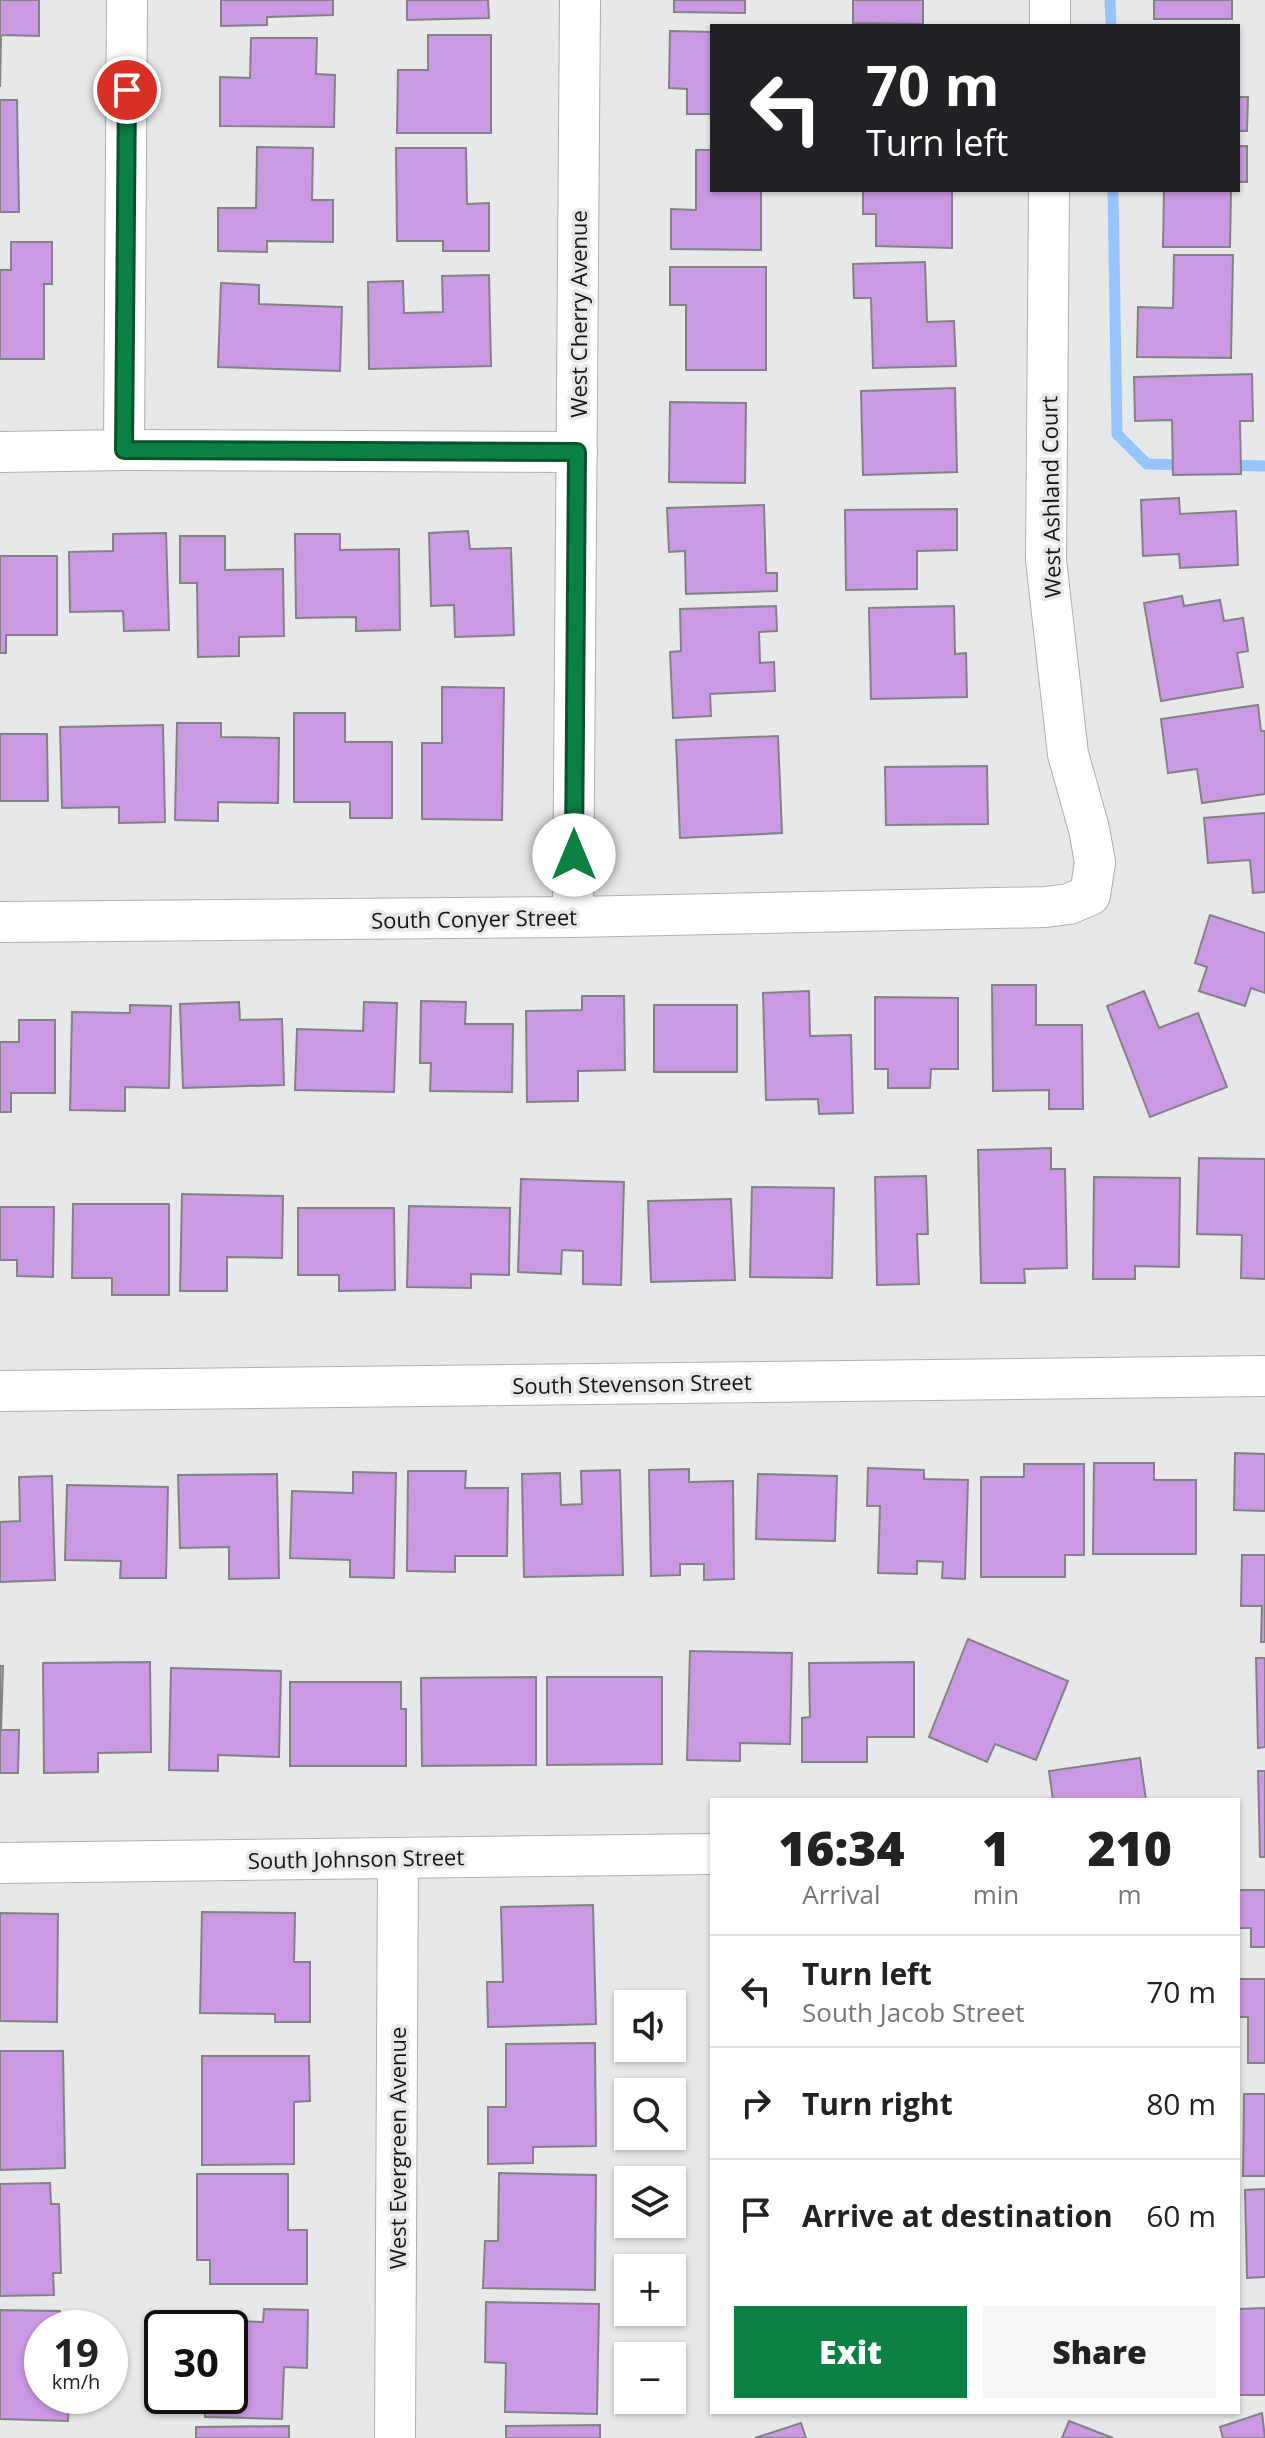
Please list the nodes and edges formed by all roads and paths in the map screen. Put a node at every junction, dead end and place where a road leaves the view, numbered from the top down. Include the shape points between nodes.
1 (127, 0) edge
2 (580, 0) edge
3 (1050, 0) edge
4 (1050, 24) edge
5 (1049, 192) edge
6 (124, 450) junction
7 (0, 452) edge
8 (577, 452) junction
9 (1090, 895) joint
10 (573, 917) junction
11 (0, 922) edge
12 (1265, 1376) edge
13 (0, 1391) edge
14 (710, 1854) edge
15 (398, 1858) junction
16 (0, 1863) edge
17 (395, 2438) edge

1 - 6 street
2 - 8 street, West Cherry Avenue
3 - 4 street
5 - 9 street, West Ashland Court via 1046,560 1068,754 1095,862
6 - 7 street
6 - 8 street
8 - 10 street, West Cherry Avenue
9 - 10 street, South Conyer Street via 1046,907
10 - 11 street, South Conyer Street
12 - 13 street, South Stevenson Street
14 - 15 street, South Johnson Street
15 - 16 street, South Johnson Street
15 - 17 street, West Evergreen Avenue

